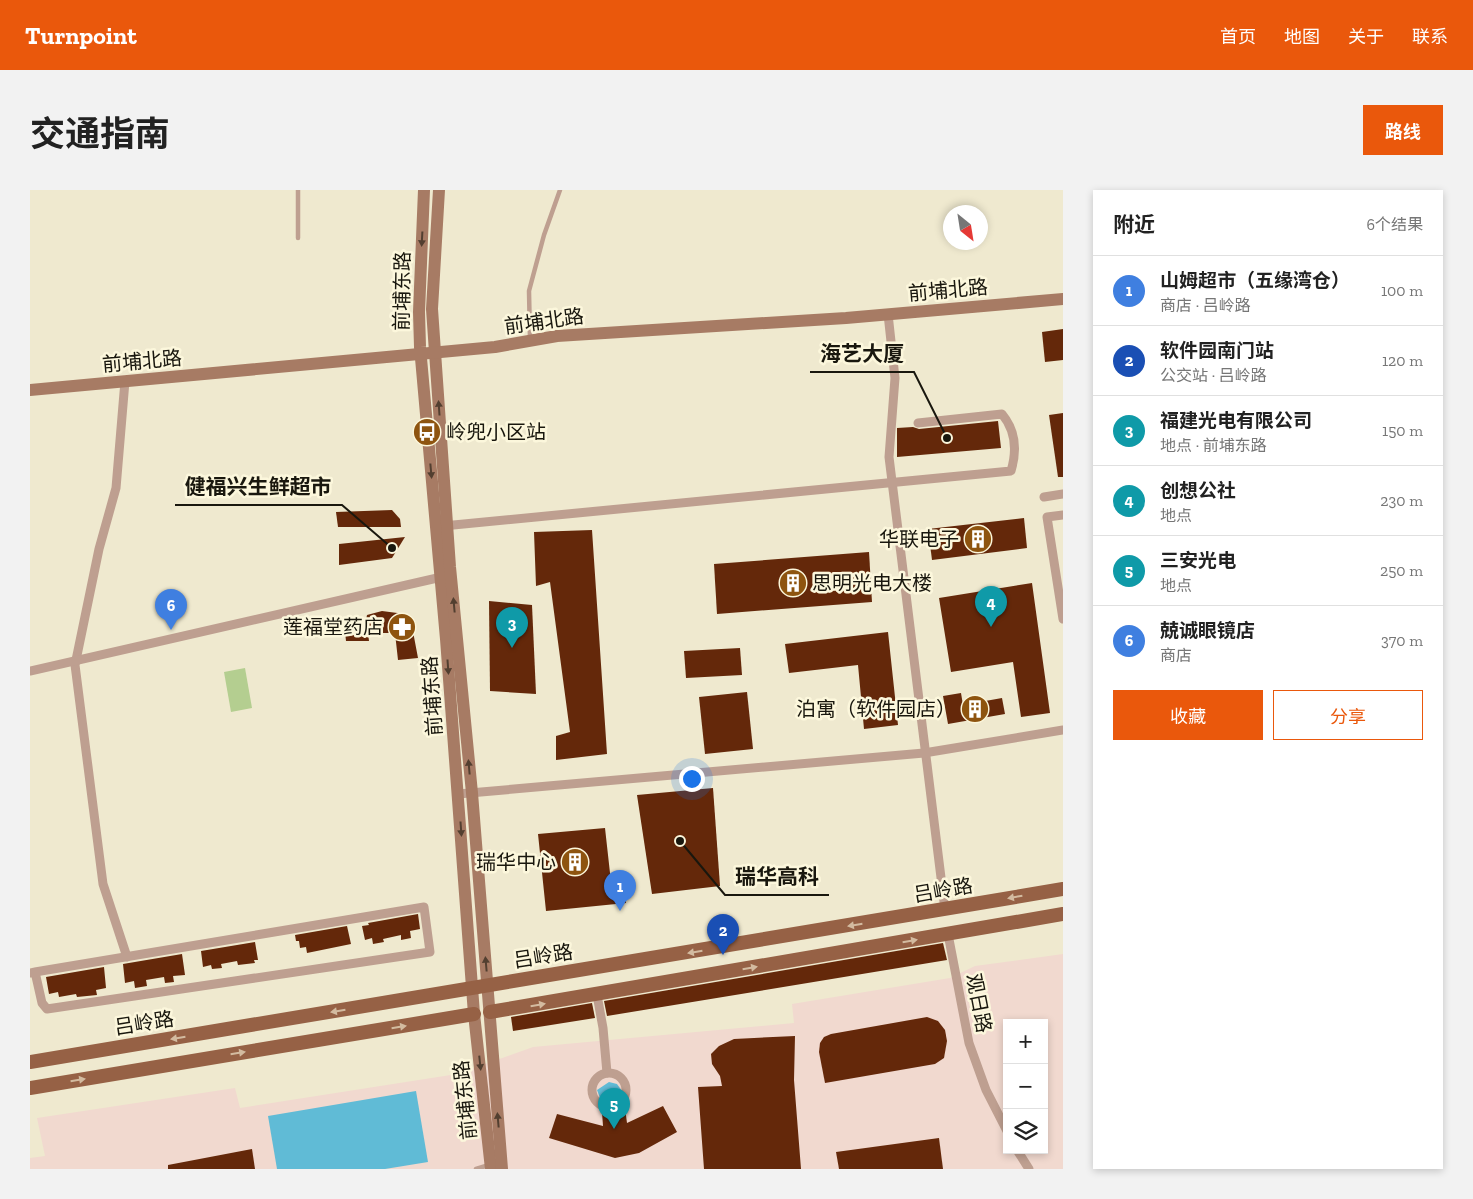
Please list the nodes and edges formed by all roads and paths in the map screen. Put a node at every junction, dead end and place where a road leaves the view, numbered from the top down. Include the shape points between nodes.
1 (298, 190) edge
2 (424, 190) edge
3 (439, 190) edge
4 (560, 190) edge
5 (298, 238) dead end
6 (1063, 299) edge
7 (888, 314) junction
8 (530, 341) junction
9 (421, 352) junction
10 (435, 352) junction
11 (125, 381) junction
12 (30, 390) edge
13 (918, 423) dead end
14 (892, 483) junction
15 (1063, 494) edge
16 (1044, 497) dead end
17 (1063, 515) edge
18 (442, 527) junction
19 (446, 576) junction
20 (1063, 619) edge
21 (76, 661) junction
22 (30, 671) edge
23 (1063, 730) edge
24 (924, 753) junction
25 (472, 793) junction
26 (458, 794) junction
27 (1063, 889) edge
28 (945, 910) junction
29 (1063, 914) edge
30 (948, 934) junction
31 (127, 956) junction
32 (32, 972) edge
33 (488, 986) junction
34 (472, 988) junction
35 (597, 995) junction
36 (490, 1012) junction
37 (474, 1014) junction
38 (30, 1062) edge
39 (607, 1074) dead end
40 (30, 1088) edge
41 (1003, 1123) edge
42 (1020, 1154) edge
43 (495, 1168) edge
44 (476, 1169) edge
45 (1029, 1169) edge

1 - 5 lane
2 -> 9 main road, 前埔东路 via 419,312
3 - 10 main road, 前埔东路 via 432,309
4 - 8 lane via 529,291
6 - 7 main road, 前埔北路
7 - 8 main road, 前埔北路 via 557,336
7 - 14 street via 895,378 889,457
8 - 10 main road, 前埔北路
9 - 10 main road, 前埔北路
9 - 11 main road, 前埔北路
9 -> 18 main road, 前埔东路
18 -> 10 main road, 前埔东路
11 - 12 main road, 前埔北路
11 - 21 street via 116,488 99,549
13 - 14 street via 1002,414 1011,424 1016,454 1011,471
14 - 18 street
14 - 24 street
15 - 16 street
17 - 20 street via 1047,517
18 - 19 main road, 前埔东路
19 - 21 street
25 -> 19 main road, 前埔东路
19 -> 26 main road, 前埔东路
21 - 22 street
21 - 31 street via 103,884
23 - 24 street
24 - 25 street
24 - 28 street
25 - 26 street
33 -> 25 main road, 前埔东路
26 -> 34 main road, 前埔东路
27 -> 28 main road, 吕岭路
28 -> 33 main road, 吕岭路
29 - 30 main road
35 -> 30 main road
30 - 41 street, 观日路 via 969,1043 986,1090
31 - 32 street
31 - 32 street via 424,907 430,952 47,1009
33 - 34 main road, 吕岭路
33 - 36 main road, 前埔东路
34 - 37 main road, 前埔东路
34 -> 38 main road, 吕岭路
36 -> 35 main road
35 - 39 street
36 - 37 main road
43 -> 36 main road, 前埔东路
40 -> 37 main road
37 -> 43 main road, 前埔东路
42 - 45 street
43 - 44 lane

